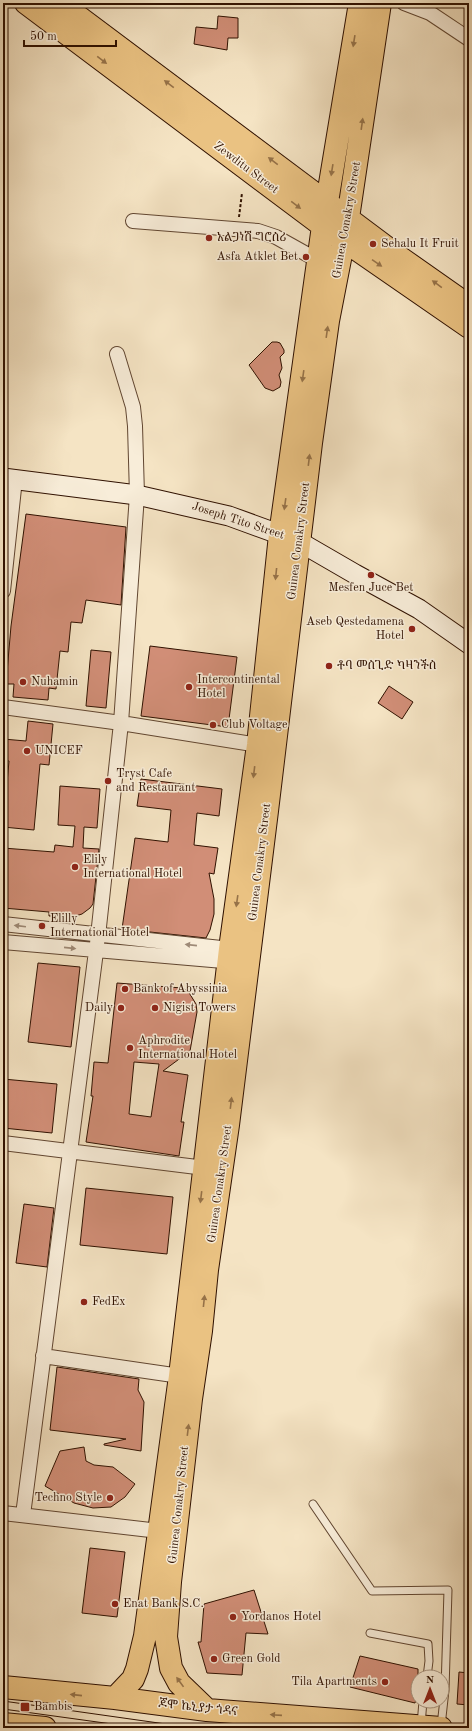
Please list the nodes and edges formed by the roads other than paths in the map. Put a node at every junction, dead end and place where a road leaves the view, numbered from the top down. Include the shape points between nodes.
1 (26, 3) edge
2 (60, 3) edge
3 (360, 3) edge
4 (380, 3) edge
5 (404, 3) edge
6 (469, 39) edge
7 (327, 201) junction
8 (348, 218) junction
9 (132, 221) dead end
10 (323, 226) junction
11 (344, 241) junction
12 (318, 261) junction
13 (469, 306) edge
14 (469, 327) edge
15 (117, 354) dead end
16 (9, 479) edge
17 (137, 495) junction
18 (289, 538) junction
19 (3, 591) edge
20 (469, 644) edge
21 (3, 708) edge
22 (121, 723) junction
23 (258, 745) junction
24 (258, 810) junction
25 (3, 924) edge
26 (98, 936) junction
27 (3, 942) edge
28 (96, 951) junction
29 (239, 956) junction
30 (219, 1123) junction
31 (3, 1143) edge
32 (71, 1152) junction
33 (205, 1168) junction
34 (43, 1356) junction
35 (180, 1376) junction
36 (173, 1481) junction
37 (314, 1504) dead end
38 (3, 1513) edge
39 (23, 1515) junction
40 (159, 1531) junction
41 (370, 1633) dead end
42 (155, 1636) junction
43 (428, 1669) edge
44 (3, 1687) edge
45 (115, 1698) junction
46 (426, 1709) edge
47 (207, 1710) junction
48 (3, 1724) edge
49 (434, 1727) edge
50 (45, 1728) edge

1 -> 10 main road, Zewditu Street
7 -> 2 main road, Zewditu Street
3 -> 7 main road, Guinea Conakry Street
8 -> 4 main road, Guinea Conakry Street
5 - 6 street via 430,13
7 - 8 main road, Zewditu Street
7 - 10 main road, Guinea Conakry Street
8 - 11 main road, Guinea Conakry Street
13 -> 8 main road, Zewditu Street
9 - 12 street via 258,231 276,237
10 - 11 main road, Zewditu Street
10 - 12 main road, Guinea Conakry Street
11 -> 14 main road, Zewditu Street
18 -> 11 main road, Guinea Conakry Street
12 -> 18 main road, Guinea Conakry Street
15 - 17 street via 133,407
16 - 17 main road, Joseph Tito Street
16 - 19 street
17 - 18 main road, Joseph Tito Street via 229,516
17 - 22 street
18 - 20 main road, Joseph Tito Street via 419,609
18 -> 23 main road, Guinea Conakry Street
18 - 24 main road, Guinea Conakry Street
21 - 22 street
22 - 23 street
22 - 26 street
23 -> 24 main road, Guinea Conakry Street
24 - 29 main road, Guinea Conakry Street
26 -> 25 street
26 - 28 street
29 -> 26 street
27 -> 28 street
28 - 29 street
28 - 32 street
29 - 30 main road, Guinea Conakry Street
30 - 33 main road, Guinea Conakry Street
36 -> 30 main road, Guinea Conakry Street via 201,1331
31 - 32 street
32 - 33 street
32 - 34 street
33 -> 35 main road, Guinea Conakry Street
34 - 35 street
34 - 39 street
35 - 36 main road, Guinea Conakry Street
36 - 40 main road, Guinea Conakry Street
36 - 42 main road, Guinea Conakry Street
37 - 49 lane via 372,1591 448,1590 445,1690
38 - 39 street
39 - 40 street
40 - 42 main road, Guinea Conakry Street
41 - 43 lane via 428,1644
42 - 45 main road, Guinea Conakry Street via 133,1679
47 -> 42 main road, Guinea Conakry Street via 179,1683
45 -> 44 main road, ጆሞ ኬኒያታ ጎዳና
45 - 47 main road, ጆሞ ኬኒያታ ጎዳና
46 - 49 lane
49 -> 47 main road, ጆሞ ኬኒያታ ጎዳና
48 - 50 main road

